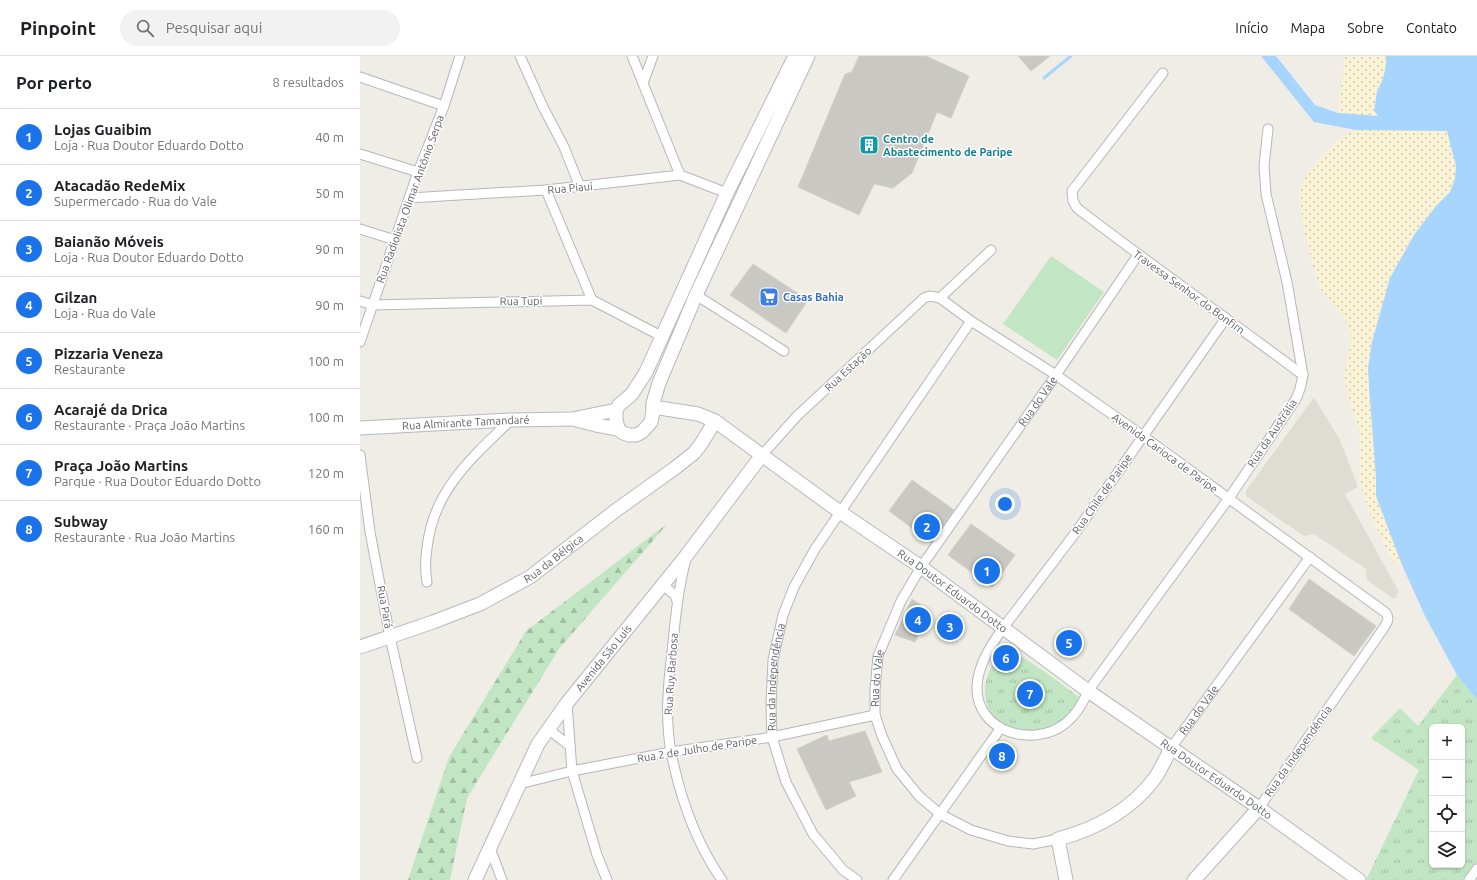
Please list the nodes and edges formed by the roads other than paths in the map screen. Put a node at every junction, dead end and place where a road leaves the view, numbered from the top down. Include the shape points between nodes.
1 (460, 56) edge
2 (520, 56) edge
3 (632, 56) edge
4 (653, 56) edge
5 (795, 56) edge
6 (808, 56) edge
7 (1163, 73) dead end
8 (360, 77) edge
9 (643, 83) junction
10 (444, 106) junction
11 (1268, 130) dead end
12 (360, 154) edge
13 (418, 172) junction
14 (680, 175) junction
15 (580, 187) junction
16 (546, 190) junction
17 (727, 193) junction
18 (409, 198) junction
19 (360, 229) edge
20 (395, 240) junction
21 (991, 250) dead end
22 (1138, 255) junction
23 (696, 295) junction
24 (940, 298) junction
25 (592, 300) junction
26 (360, 301) edge
27 (373, 305) junction
28 (1226, 318) junction
29 (970, 321) junction
30 (661, 336) junction
31 (360, 342) edge
32 (784, 351) dead end
33 (1056, 375) junction
34 (1302, 375) junction
35 (653, 407) junction
36 (616, 410) junction
37 (572, 419) junction
38 (511, 420) junction
39 (715, 421) junction
40 (360, 428) edge
41 (618, 429) junction
42 (1143, 436) junction
43 (360, 454) edge
44 (762, 455) junction
45 (1229, 498) junction
46 (840, 512) junction
47 (686, 556) junction
48 (1310, 557) junction
49 (921, 567) junction
50 (427, 582) dead end
51 (663, 585) junction
52 (677, 601) junction
53 (1386, 613) joint
54 (1003, 628) junction
55 (390, 637) junction
56 (360, 647) edge
57 (1088, 691) junction
58 (567, 703) junction
59 (875, 715) junction
60 (548, 728) junction
61 (1000, 729) junction
62 (772, 737) junction
63 (570, 746) junction
64 (1171, 748) junction
65 (671, 752) junction
66 (417, 758) dead end
67 (572, 771) junction
68 (519, 784) junction
69 (1259, 808) junction
70 (940, 814) junction
71 (1058, 839) junction
72 (490, 848) junction
73 (1477, 869) edge
74 (1200, 878) edge
75 (475, 880) edge
76 (502, 880) edge
77 (607, 880) edge
78 (722, 880) edge
79 (857, 880) edge
80 (893, 880) edge
81 (1066, 880) edge
82 (1359, 880) edge
83 (1469, 880) edge

1 - 10 street, Rua Radiolista Olimar Antônio Serpa
2 - 15 street via 564,147
3 - 9 street
4 - 9 street
5 - 17 main road
6 - 23 main road, Rua Almirante Tamandaré
7 - 22 street, Travessa Senhor do Bonfirn via 1072,191 1077,208
8 - 10 street
9 - 14 street
10 - 13 street, Rua Radiolista Olimar Antônio Serpa
11 - 34 street, Rua da Austrália via 1264,166 1266,194 1287,282
12 - 13 street
13 - 18 street, Rua Radiolista Olimar Antônio Serpa
14 - 15 street, Rua Piauí
14 - 17 street, Rua Piauí
15 - 16 street, Rua Piauí
16 - 18 street, Rua Piauí
16 - 25 street
17 - 30 main road
18 - 20 street, Rua Radiolista Olimar Antônio Serpa
19 - 20 street
20 - 27 street, Rua Radiolista Olimar Antônio Serpa
21 - 24 street
22 - 28 street, Travessa Senhor do Bonfirn
22 - 33 street, Rua do Vale
23 - 32 street
23 - 35 main road, Rua Almirante Tamandaré via 659,384
24 - 29 street, Avenida Carioca de Paripe
24 - 44 street, Rua Estação via 924,298 797,416
25 - 27 street, Rua Tupi
25 - 30 street, Rua Tupi
26 - 27 street, Rua Tupi
27 - 31 street, Rua Radiolista Olimar Antônio Serpa
28 - 34 street, Travessa Senhor do Bonfirn
28 - 42 street, Rua Chile de Paripe
29 - 33 street, Avenida Carioca de Paripe
29 - 46 street, Rua da Independência
30 - 36 main road via 646,372 632,394
33 - 42 street, Avenida Carioca de Paripe
33 - 49 street, Rua do Vale
34 - 45 street, Rua da Austrália via 1296,399
35 - 39 main road, Rua Doutor Eduardo Dotto via 698,414
35 - 41 main road, Rua Almirante Tamandaré via 651,422 642,432 629,435
36 - 37 main road, Rua Almirante Tamandaré
36 - 41 main road
37 - 38 main road, Rua Almirante Tamandaré
37 - 41 main road, Rua Almirante Tamandaré
38 - 40 main road, Rua Almirante Tamandaré
38 - 50 street via 452,481 438,504 428,534 425,565
39 - 44 main road, Rua Doutor Eduardo Dotto
39 - 55 main road, Rua da Bélgica via 694,453 530,577 480,604
42 - 45 street, Avenida Carioca de Paripe
42 - 54 street, Rua Chile de Paripe via 1076,532
43 - 55 street, Rua Pará via 370,532
44 - 46 main road, Rua Doutor Eduardo Dotto
44 - 47 main road, Avenida São Luís
45 - 48 street, Avenida Carioca de Paripe
45 - 57 street, Rua da Austrália
46 - 49 main road, Rua Doutor Eduardo Dotto
46 - 62 street, Rua da Independência via 801,574 783,615 773,660
47 - 51 main road, Avenida São Luís
47 - 52 street, Rua Ruy Barbosa
48 - 53 street, Avenida Carioca de Paripe
48 - 64 street, Rua do Vale
49 - 54 main road, Rua Doutor Eduardo Dotto
49 - 59 street, Rua do Vale via 901,601 878,656
51 - 52 street via 675,595
51 - 58 main road, Avenida São Luís
52 - 65 street, Rua Ruy Barbosa via 668,684
53 - 69 street, Rua da Independência via 1388,623
54 - 57 main road, Rua Doutor Eduardo Dotto
54 - 61 street, Rua Chile de Paripe via 981,668 977,687 979,702 984,712
55 - 56 main road, Rua da Bélgica
55 - 66 street, Rua Pará
57 - 61 street, Rua da Austrália via 1075,715 1051,732 1019,735
57 - 64 main road, Rua Doutor Eduardo Dotto
58 - 60 main road, Avenida São Luís
58 - 63 street
59 - 62 street, Rua 2 de Julho de Paripe
59 - 70 street, Rua do Vale via 897,769 919,796
60 - 63 street
60 - 68 main road, Avenida São Luís
61 - 70 street
62 - 65 street, Rua 2 de Julho de Paripe
62 - 79 street, Rua da Independência via 786,782 813,834 843,870
63 - 67 street
64 - 69 main road, Rua Doutor Eduardo Dotto
64 - 71 main road, Rua do Vale via 1144,792 1120,813 1090,829
65 - 67 street, Rua 2 de Julho de Paripe
65 - 78 street, Rua Ruy Barbosa via 687,811 711,864
67 - 68 street, Rua 2 de Julho de Paripe
67 - 77 street
68 - 72 main road, Avenida São Luís
69 - 74 main road, Rua da Independência
69 - 82 main road, Rua Doutor Eduardo Dotto
70 - 71 street, Rua do Vale via 971,830 1008,841 1033,844
70 - 80 street
71 - 81 main road
72 - 75 main road, Avenida São Luís
72 - 76 street
73 - 83 street

